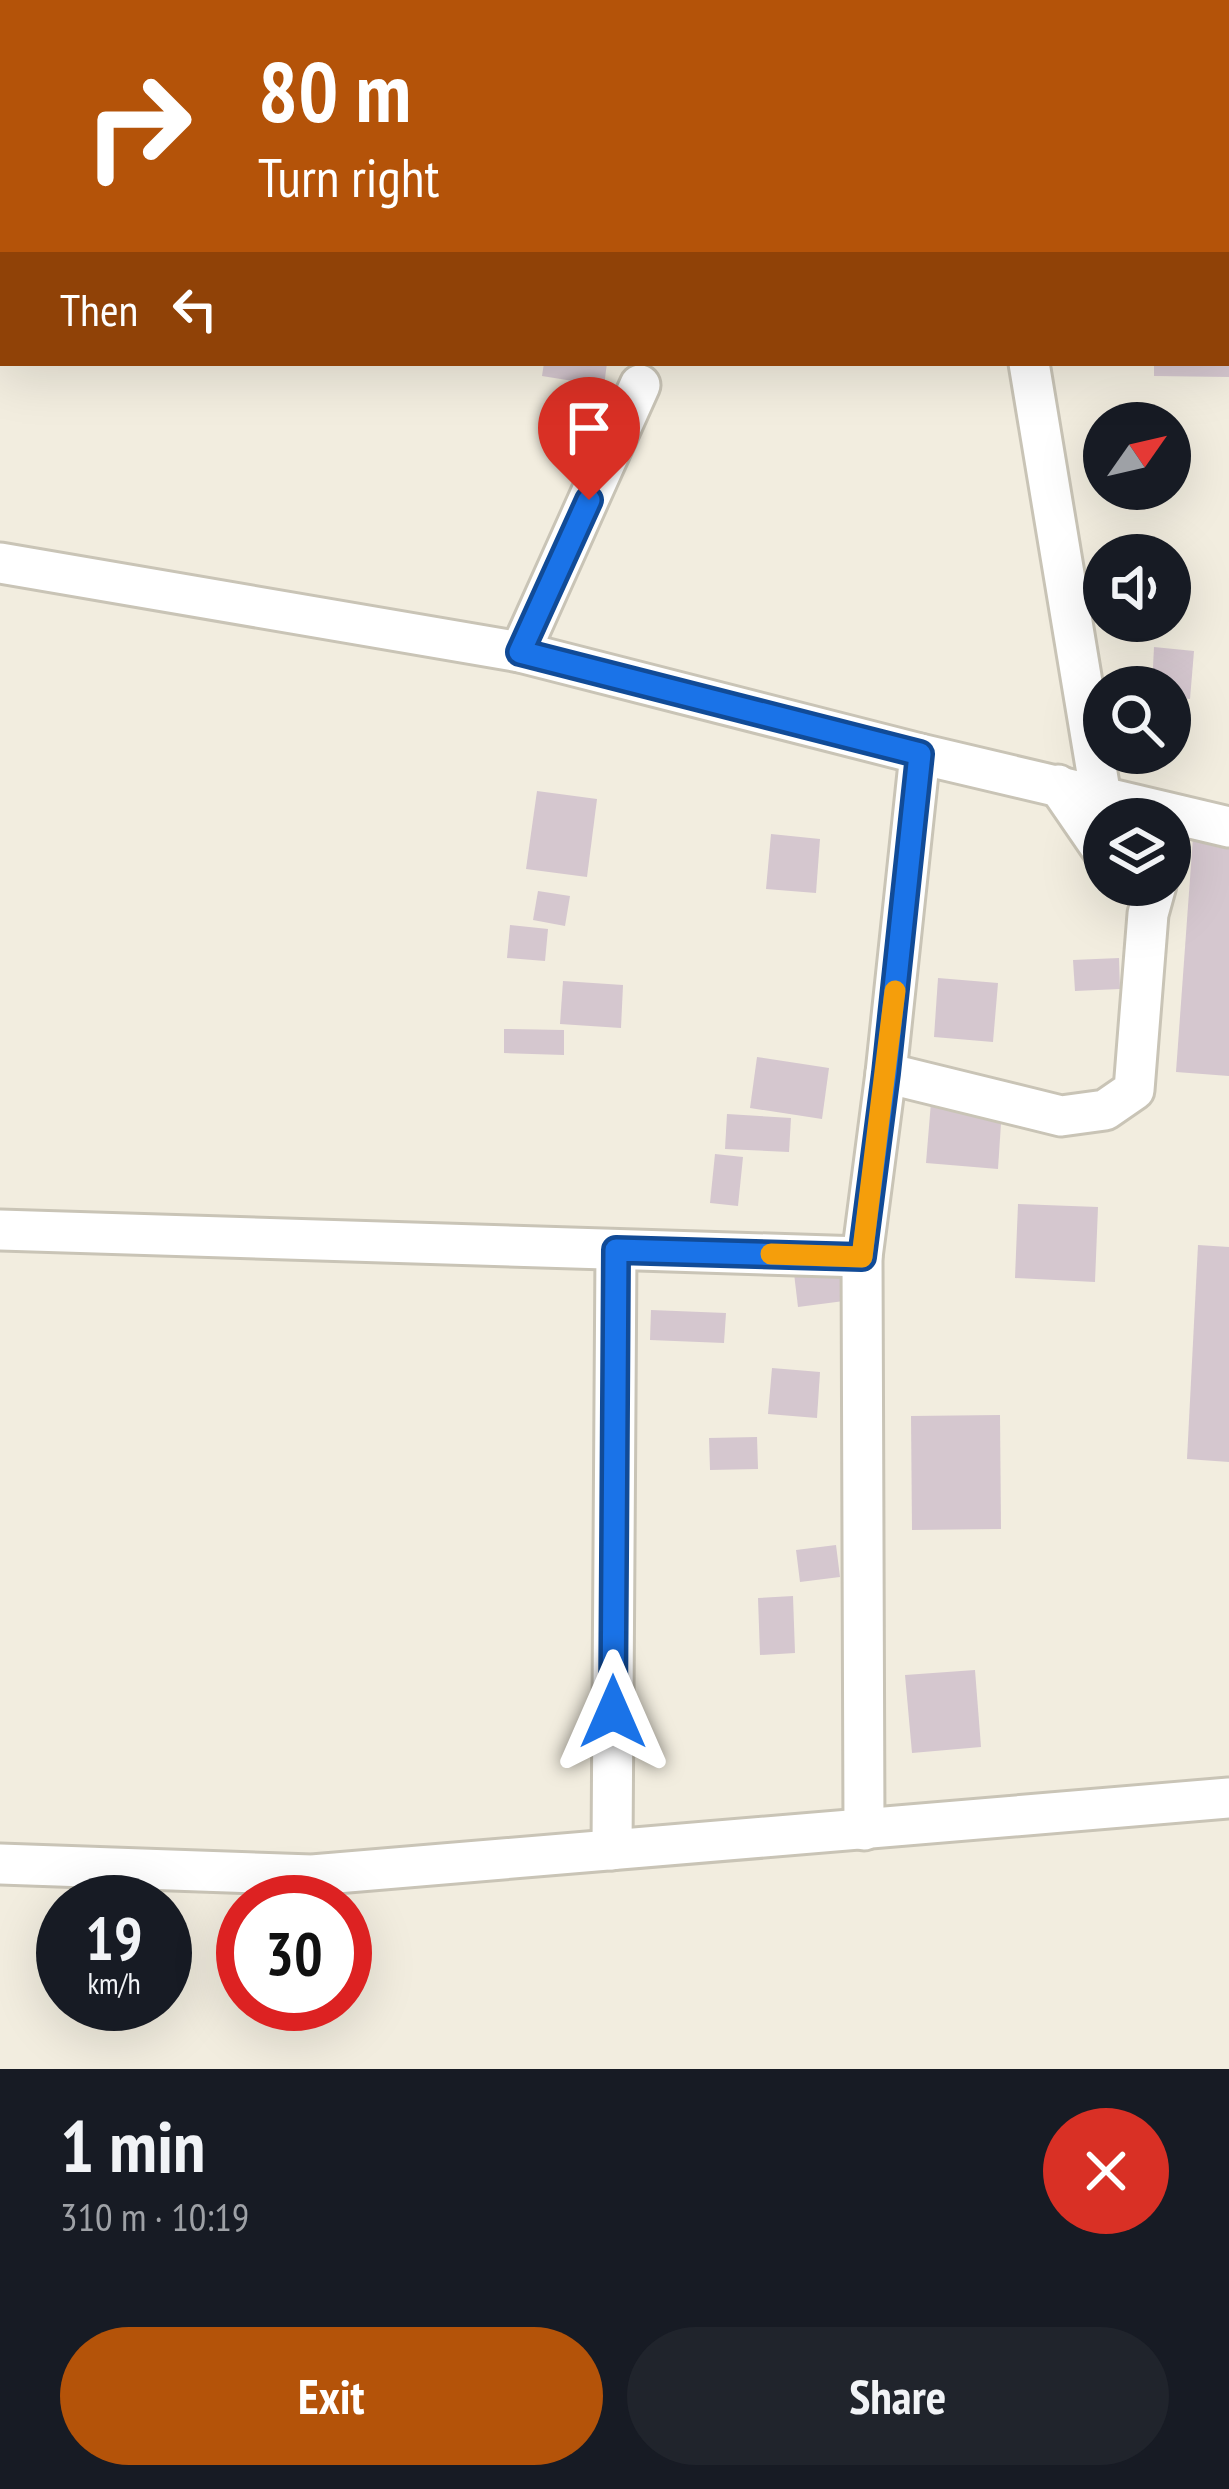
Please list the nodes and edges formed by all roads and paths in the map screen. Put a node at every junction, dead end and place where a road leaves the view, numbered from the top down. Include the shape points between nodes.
1 (1029, 366) edge
2 (640, 386) dead end
3 (0, 563) edge
4 (520, 652) junction
5 (920, 754) junction
6 (1058, 785) junction
7 (1101, 797) joint
8 (1083, 821) edge
9 (1191, 827) edge
10 (1229, 827) edge
11 (1143, 906) edge
12 (886, 1073) junction
13 (0, 1230) edge
14 (616, 1250) junction
15 (862, 1257) junction
16 (1229, 1798) edge
17 (864, 1830) junction
18 (612, 1850) junction
19 (0, 1864) edge

1 - 7 street
2 - 4 street
3 - 4 street
4 - 5 street
5 - 6 street
5 - 12 street
6 - 7 street
6 - 8 street
9 - 10 street
11 - 12 street via 1134,1090 1105,1110 1061,1116
12 - 15 street
13 - 14 street
14 - 15 street
14 - 18 street
15 - 17 street
16 - 17 street
17 - 18 street
18 - 19 street via 312,1875

